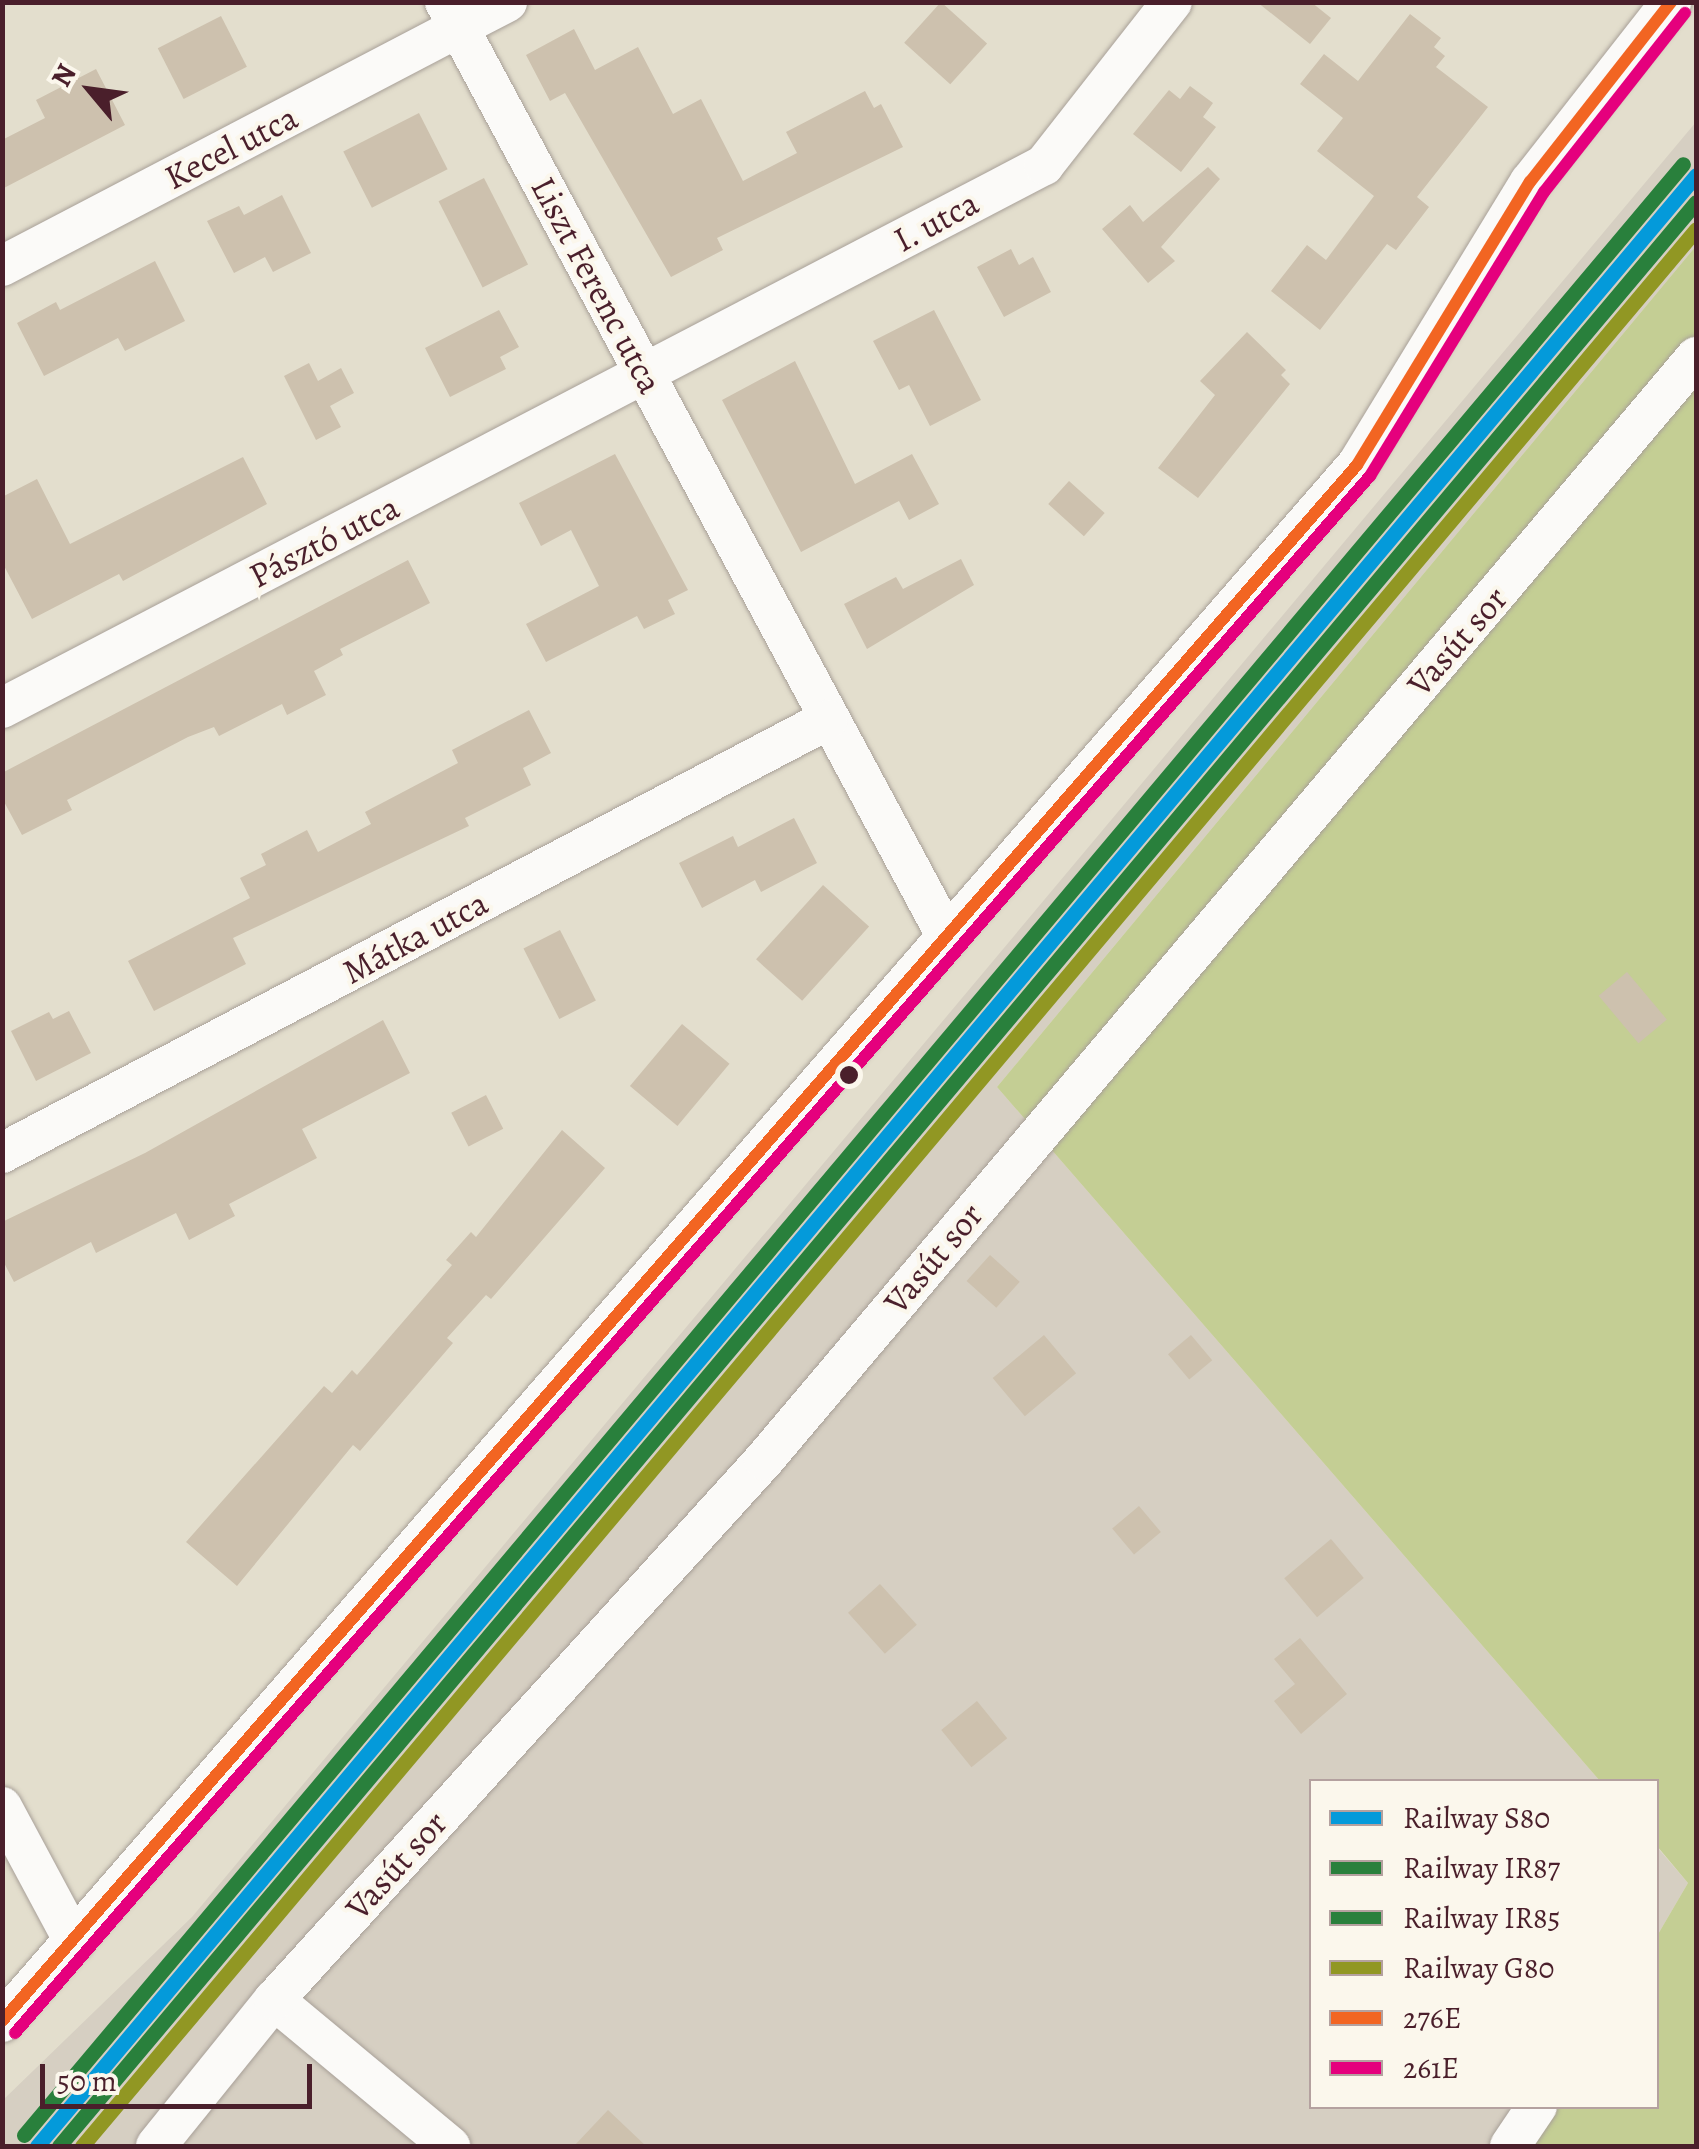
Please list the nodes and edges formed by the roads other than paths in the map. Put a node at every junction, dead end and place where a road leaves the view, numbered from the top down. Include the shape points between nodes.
1 (507, 2) edge
2 (1172, 2) edge
3 (1671, 2) edge
4 (452, 16) edge
5 (2, 266) edge
6 (1696, 358) edge
7 (645, 374) junction
8 (2, 708) edge
9 (827, 720) junction
10 (948, 937) junction
11 (2, 1153) edge
12 (2, 1807) edge
13 (74, 1942) junction
14 (274, 2000) junction
15 (2, 2022) edge
16 (1535, 2109) edge
17 (156, 2146) edge
18 (450, 2146) edge
19 (1510, 2146) edge

1 - 4 street, Kecel utca
2 - 7 street, I. utca via 1044,165
3 - 10 street via 1530,182 1357,465
4 - 5 street, Kecel utca
4 - 7 street, Liszt Ferenc utca
6 - 14 street, Vasút sor via 764,1460
7 - 8 street, Pásztó utca
7 - 9 street, Liszt Ferenc utca
9 - 10 street, Liszt Ferenc utca
9 - 11 street, Mátka utca
10 - 13 street
12 - 13 street
13 - 15 street
14 - 17 street, Vasút sor
14 - 18 street
16 - 19 street

